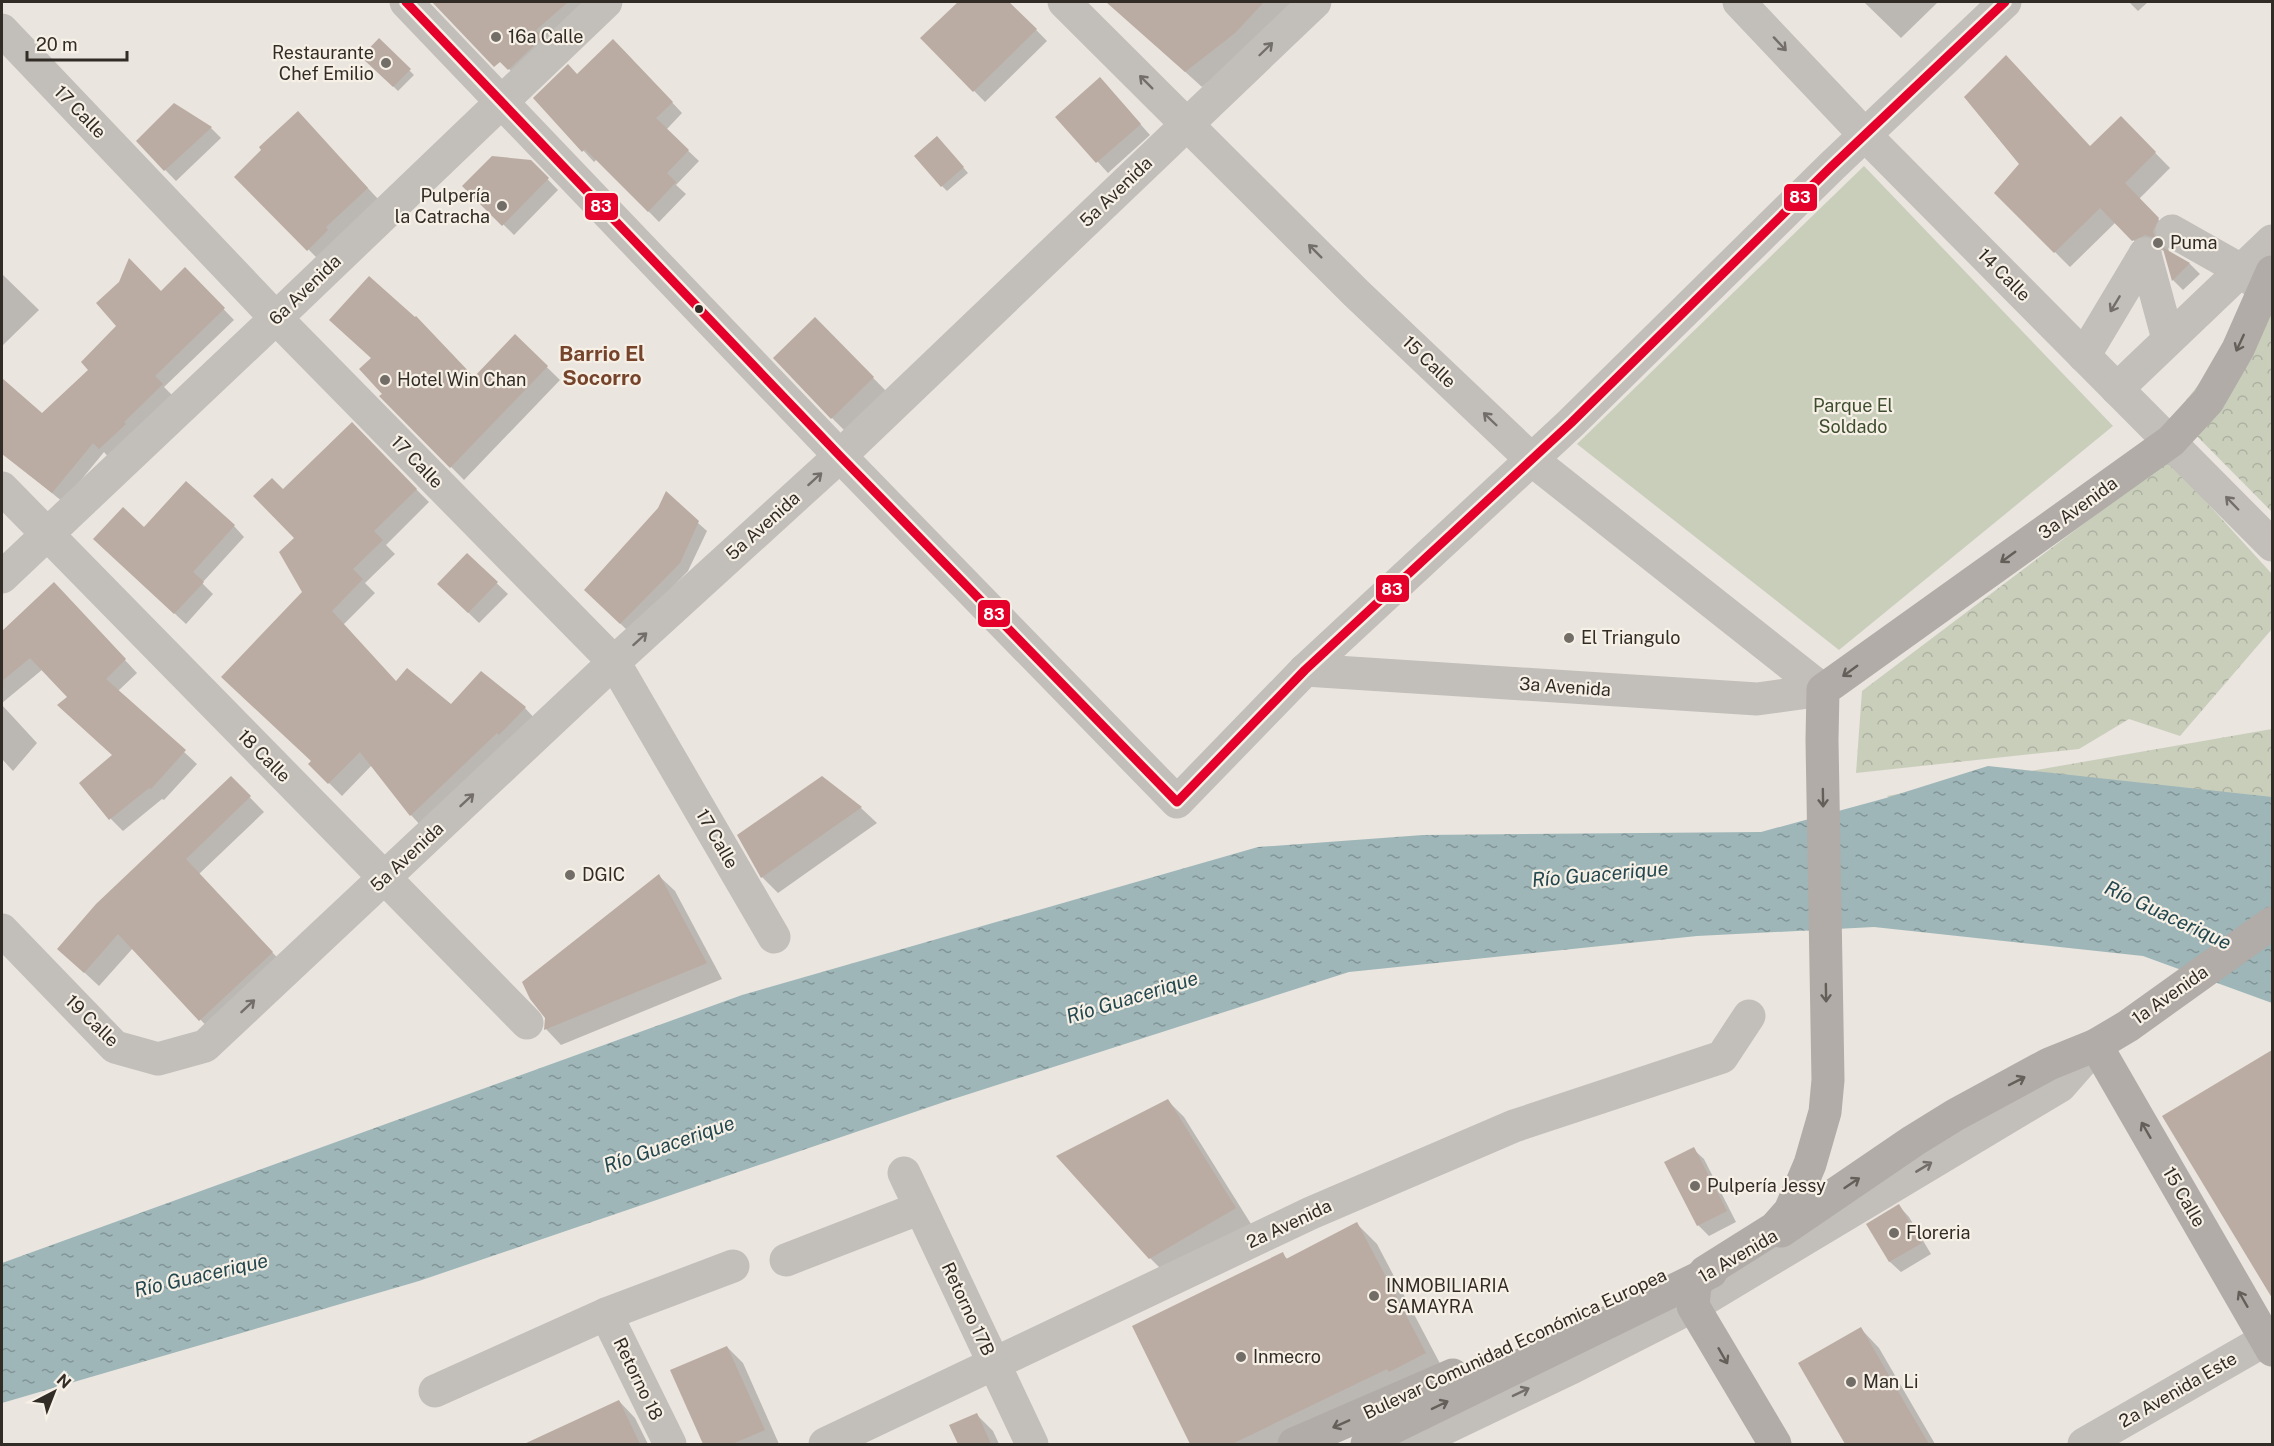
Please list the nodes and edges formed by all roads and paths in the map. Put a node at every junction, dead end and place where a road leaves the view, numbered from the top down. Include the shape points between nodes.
1 (406, 2) edge
2 (606, 2) edge
3 (1064, 2) edge
4 (1315, 2) edge
5 (1739, 2) edge
6 (2005, 2) edge
7 (2, 30) edge
8 (501, 102) junction
9 (1187, 123) junction
10 (1865, 135) junction
11 (2172, 231) dead end
12 (2272, 241) edge
13 (2263, 281) edge
14 (276, 318) junction
15 (2168, 339) junction
16 (2084, 356) junction
17 (2117, 389) junction
18 (2171, 441) junction
19 (840, 456) junction
20 (1532, 460) junction
21 (2, 488) edge
22 (46, 535) junction
23 (2272, 544) edge
24 (2, 577) edge
25 (614, 662) junction
26 (1305, 670) junction
27 (1823, 690) junction
28 (384, 878) junction
29 (2272, 923) edge
30 (2, 930) edge
31 (774, 937) dead end
32 (1749, 1016) dead end
33 (527, 1023) dead end
34 (2096, 1045) junction
35 (205, 1046) joint
36 (1810, 1164) junction
37 (904, 1173) dead end
38 (920, 1208) junction
39 (786, 1260) dead end
40 (733, 1266) dead end
41 (1694, 1306) junction
42 (606, 1314) junction
43 (2271, 1342) edge
44 (993, 1364) junction
45 (435, 1391) dead end
46 (1389, 1440) edge
47 (670, 1444) edge
48 (825, 1444) edge
49 (1032, 1444) edge
50 (1294, 1444) edge
51 (1775, 1444) edge
52 (2084, 1444) edge

1 - 8 street
2 - 8 street, 6a Avenida
9 -> 3 street, 15 Calle
9 -> 4 street, 5a Avenida
5 -> 10 street, 14 Calle
6 - 10 street
7 - 14 street, 17 Calle
8 - 14 street, 6a Avenida
8 - 19 street
9 - 19 street, 5a Avenida
20 -> 9 street, 15 Calle via 1356,293
10 - 16 street, 14 Calle
10 - 20 street
11 - 13 street
12 - 13 street
13 - 15 street
13 -> 18 main road, 3a Avenida via 2238,348 2208,401
14 - 22 street, 6a Avenida
14 - 25 street, 17 Calle
15 -> 16 street via 2145,254
15 - 17 street
16 - 17 street, 14 Calle
17 - 18 street, 14 Calle
23 -> 18 street, 14 Calle
18 -> 27 main road, 3a Avenida
25 -> 19 street, 5a Avenida
19 - 26 street via 1176,802
20 - 26 street
20 - 27 street, 15 Calle
21 - 22 street, 18 Calle
22 - 24 street, 6a Avenida
22 - 28 street, 18 Calle
28 -> 25 street, 5a Avenida
25 - 31 street, 17 Calle
26 - 27 street, 3a Avenida via 1757,699
27 -> 36 main road via 1828,1080 1825,1112
28 - 33 street, 18 Calle
35 -> 28 street, 5a Avenida
29 - 34 main road, 1a Avenida
30 - 35 street, 19 Calle via 116,1047 158,1059
32 - 44 street, 2a Avenida via 1722,1057 1514,1125 1311,1213
41 -> 34 street, 1a Avenida via 2060,1086
43 -> 34 main road, 15 Calle
46 -> 34 main road, 1a Avenida via 1756,1249 1912,1141 2049,1064
36 - 41 main road via 1790,1211 1775,1228 1705,1272 1695,1285
36 -> 50 main road, Bulevar Comunidad Económica Europea via 1777,1202 1702,1256 1532,1340
37 - 38 street, Retorno 17B
38 - 39 street
38 - 44 street, Retorno 17B
40 - 42 street
46 -> 41 street via 1573,1367
41 -> 51 main road
42 - 45 street
42 - 47 street, Retorno 18
43 - 52 street, 2a Avenida Este
44 - 48 street, 2a Avenida
44 - 49 street, Retorno 17B

